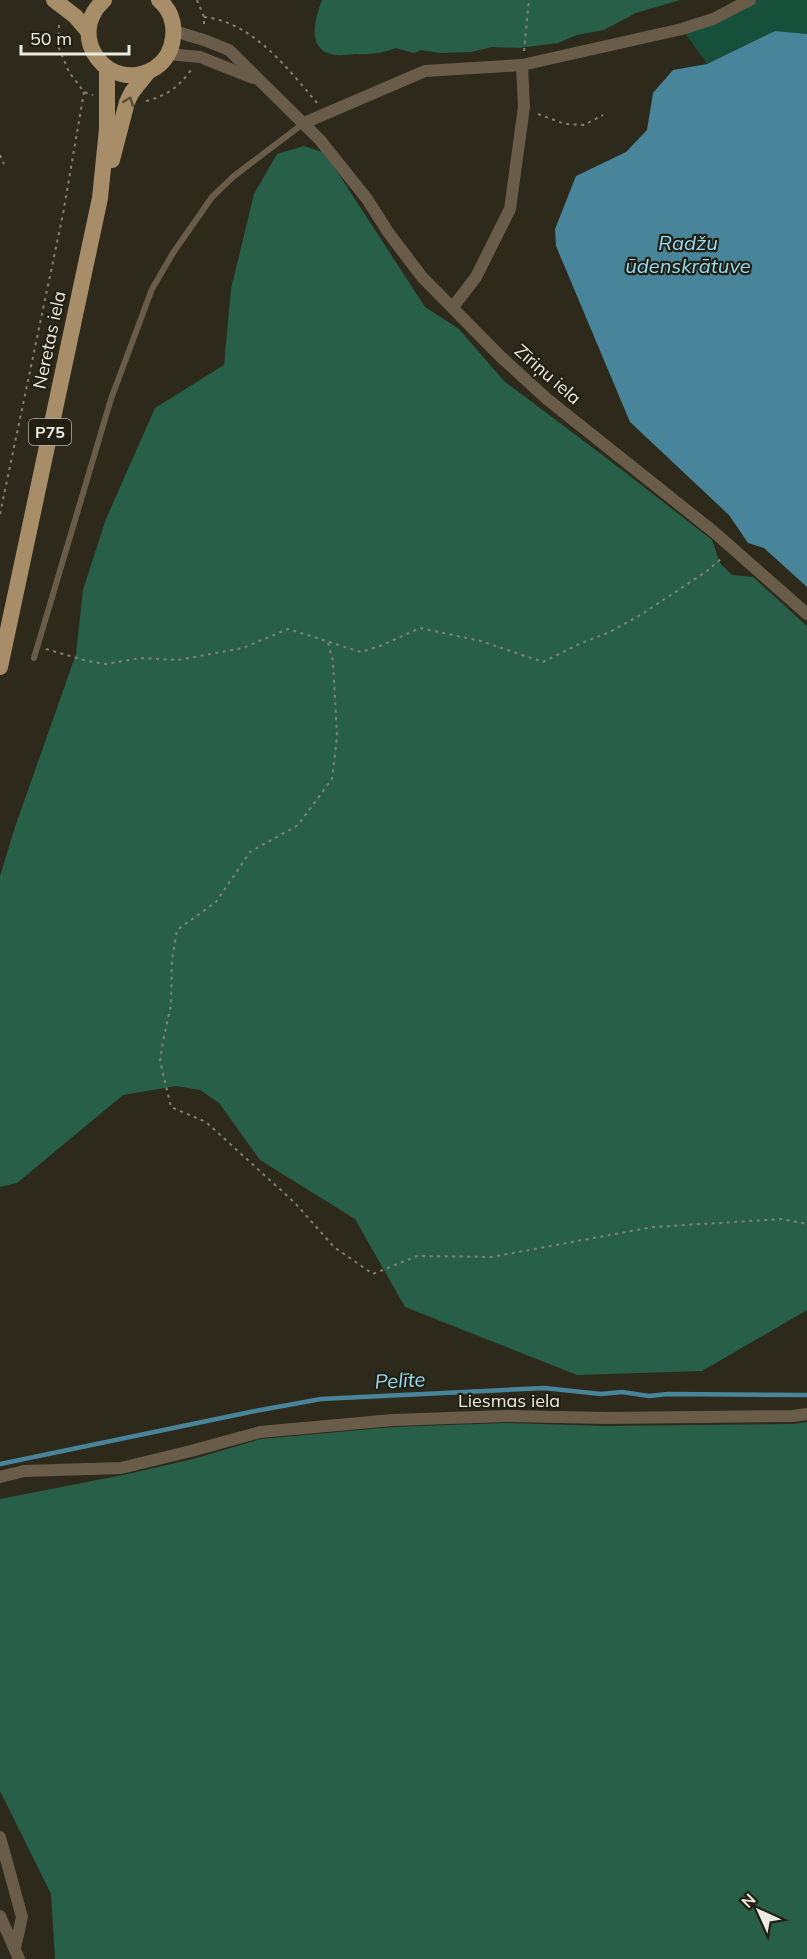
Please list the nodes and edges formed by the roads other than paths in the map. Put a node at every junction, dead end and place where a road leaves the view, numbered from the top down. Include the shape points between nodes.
1 (54, 0) edge
2 (104, 0) edge
3 (750, 0) edge
4 (160, 1) edge
5 (88, 31) junction
6 (174, 31) junction
7 (168, 54) junction
8 (522, 65) junction
9 (107, 68) junction
10 (148, 72) junction
11 (260, 81) junction
12 (304, 123) junction
13 (100, 198) junction
14 (453, 307) junction
15 (807, 614) edge
16 (34, 658) dead end
17 (0, 667) edge
18 (807, 1414) edge
19 (0, 1477) edge
20 (0, 1837) edge
21 (0, 1916) edge
22 (17, 1954) edge

1 - 5 main road
2 - 5 main road via 93,12
3 - 8 street via 682,29
4 - 6 main road via 168,11
5 - 9 main road via 93,52
6 - 7 main road
6 - 11 street via 229,50
7 - 10 main road, Neretas iela
7 - 11 street via 200,57
8 - 12 street via 425,71
8 - 14 street via 524,107 510,209 476,277
9 - 10 main road via 120,74
9 - 13 main road, Neretas iela / P75 via 107,129
13 -> 10 main road, Neretas iela via 127,102
11 - 12 street, Zīriņu iela
12 - 14 street, Zīriņu iela via 368,199 422,276
12 - 16 lane via 212,197 152,289 111,399
13 - 17 main road, Neretas iela / P75
14 - 15 street, Zīriņu iela via 547,399 733,548
18 - 19 street, Liesmas iela via 393,1420 260,1432 121,1468 24,1471
20 - 22 street via 22,1917
21 - 22 street

